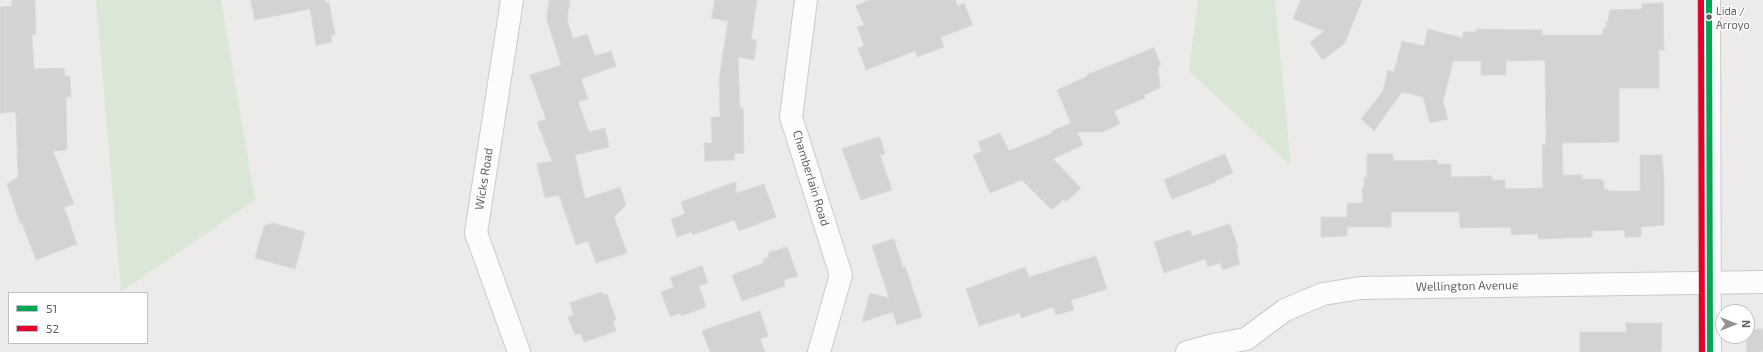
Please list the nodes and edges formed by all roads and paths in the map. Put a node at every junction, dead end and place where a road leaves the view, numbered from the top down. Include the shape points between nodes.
1 (512, 0) edge
2 (806, 0) edge
3 (1709, 0) edge
4 (1710, 282) junction
5 (1763, 282) edge
6 (1241, 346) edge
7 (519, 352) edge
8 (819, 352) edge
9 (1187, 352) edge
10 (1710, 352) edge

1 - 7 street, Wicks Road via 476,233
2 - 8 street, Chamberlain Road via 792,117 841,275
3 - 4 street
4 - 5 street, Wellington Avenue
4 - 6 street, Wellington Avenue via 1361,288 1323,294 1285,310
4 - 10 street
6 - 9 street, Wellington Avenue via 1213,345

